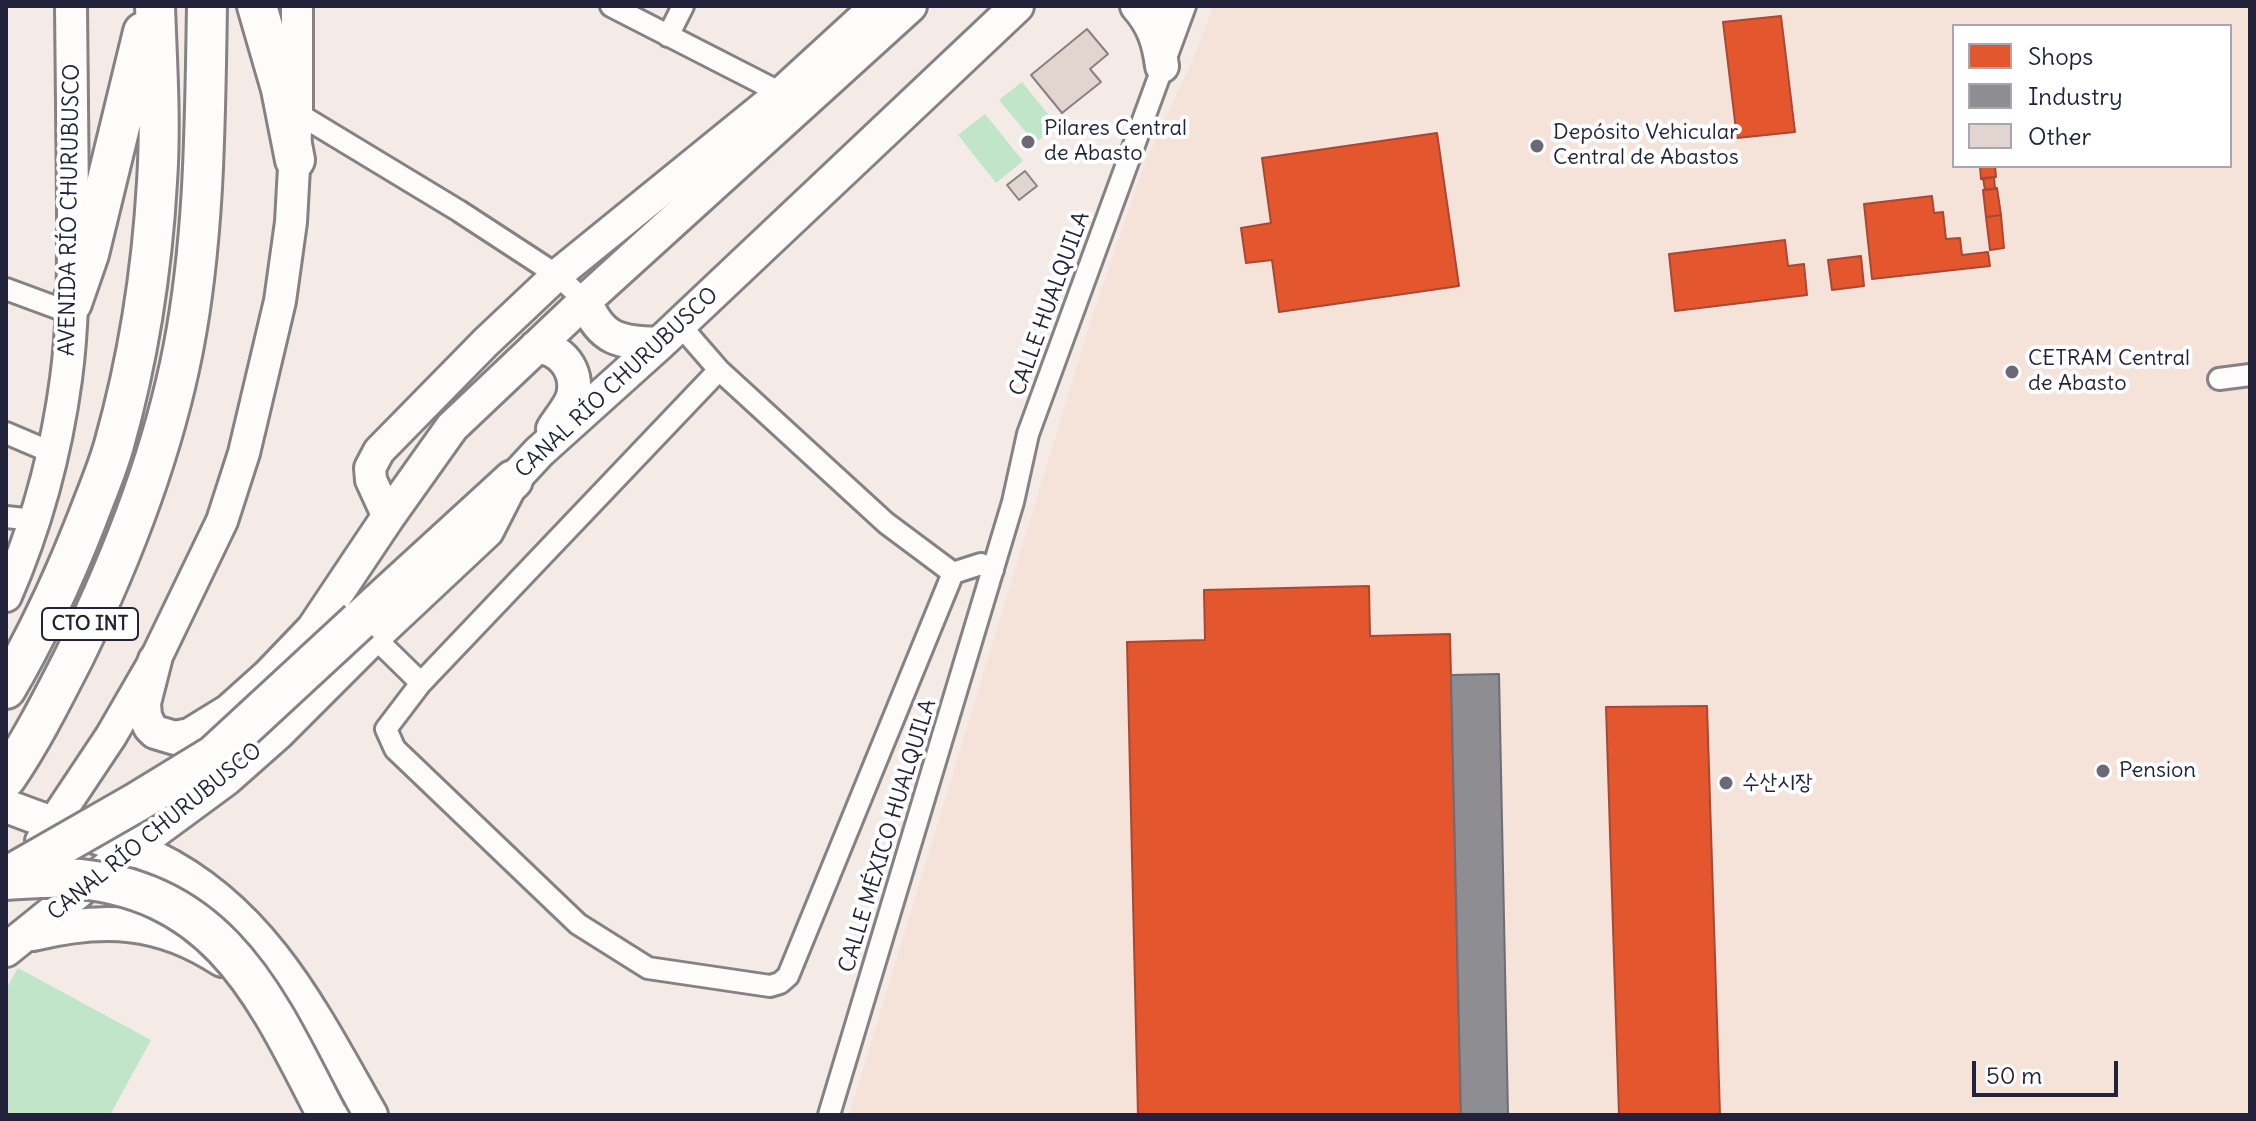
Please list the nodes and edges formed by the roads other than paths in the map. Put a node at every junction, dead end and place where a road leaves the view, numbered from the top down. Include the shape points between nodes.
1 (71, 6) edge
2 (148, 6) edge
3 (155, 6) edge
4 (207, 6) edge
5 (257, 6) edge
6 (297, 6) edge
7 (611, 6) edge
8 (683, 6) edge
9 (876, 6) edge
10 (910, 6) edge
11 (1017, 6) edge
12 (1137, 6) edge
13 (1165, 6) edge
14 (1185, 6) edge
15 (668, 36) junction
16 (1164, 62) junction
17 (781, 93) junction
18 (297, 113) junction
19 (295, 160) junction
20 (557, 275) junction
21 (6, 289) edge
22 (585, 301) junction
23 (72, 308) junction
24 (669, 334) junction
25 (536, 347) junction
26 (719, 370) junction
27 (2250, 375) edge
28 (2219, 379) dead end
29 (6, 433) edge
30 (539, 452) junction
31 (53, 453) junction
32 (513, 480) joint
33 (388, 517) junction
34 (20, 519) edge
35 (993, 570) junction
36 (953, 573) junction
37 (6, 596) edge
38 (367, 629) junction
39 (155, 660) junction
40 (421, 683) junction
41 (6, 689) edge
42 (6, 778) edge
43 (6, 806) edge
44 (53, 824) junction
45 (131, 849) junction
46 (6, 878) edge
47 (6, 892) edge
48 (15, 943) edge
49 (309, 1007) junction
50 (327, 1115) edge
51 (371, 1115) edge
52 (829, 1115) edge

1 - 23 main road, AVENIDA RÍO CHURUBUSCO
2 - 23 highway
3 - 41 highway, CTO INT via 159,135 144,306 113,446 69,564
4 - 42 highway, CTO INT via 194,272 183,349 155,461 88,628
5 - 19 highway
6 - 18 main road, CTO INT
7 - 15 street
8 - 15 street
9 - 17 main road
10 - 22 main road
11 - 24 main road, CANAL RÍO CHURUBUSCO
12 - 16 main road via 1155,32
13 - 16 street, CALLE HUALQUILA
14 - 16 street, CALLE HUALQUILA
15 - 17 street
16 - 35 street, CALLE HUALQUILA via 1028,434
17 - 20 main road
18 - 19 main road, CTO INT
18 - 20 street
19 - 39 main road, CTO INT via 280,301 244,453 222,521
20 - 22 street
20 - 33 main road via 379,451 370,468 371,480
21 - 23 street
22 - 24 main road via 604,333 623,342
22 - 25 main road
23 - 31 main road, AVENIDA RÍO CHURUBUSCO
24 - 26 street
24 - 30 main road, CANAL RÍO CHURUBUSCO
25 - 30 main road via 564,357 573,391
25 - 33 main road via 452,427
26 - 36 street via 886,523
26 - 40 street
27 - 28 street
29 - 31 street
30 - 32 main road, CANAL RÍO CHURUBUSCO
31 - 34 main road, AVENIDA RÍO CHURUBUSCO
32 - 38 highway
33 - 39 main road via 313,629 268,676 190,735 167,737 150,727 144,703
34 - 37 main road, AVENIDA RÍO CHURUBUSCO
35 - 36 street via 981,564
35 - 52 street, CALLE MÉXICO HUALQUILA
36 - 40 street via 788,976 770,986 648,968 578,924 395,749 386,729
38 - 40 street
38 - 45 main road, CANAL RÍO CHURUBUSCO via 278,733
38 - 46 highway, bridge via 214,755
39 - 44 main road, CTO INT
43 - 44 main road
44 - 45 main road
44 - 47 main road, CTO INT
45 - 48 main road, CANAL RÍO CHURUBUSCO
45 - 49 main road via 183,874 235,914 276,957
46 - 50 highway, bridge via 68,878 125,888 171,907 205,929 238,962 273,1011
48 - 49 main road via 93,923 175,934
49 - 51 main road

